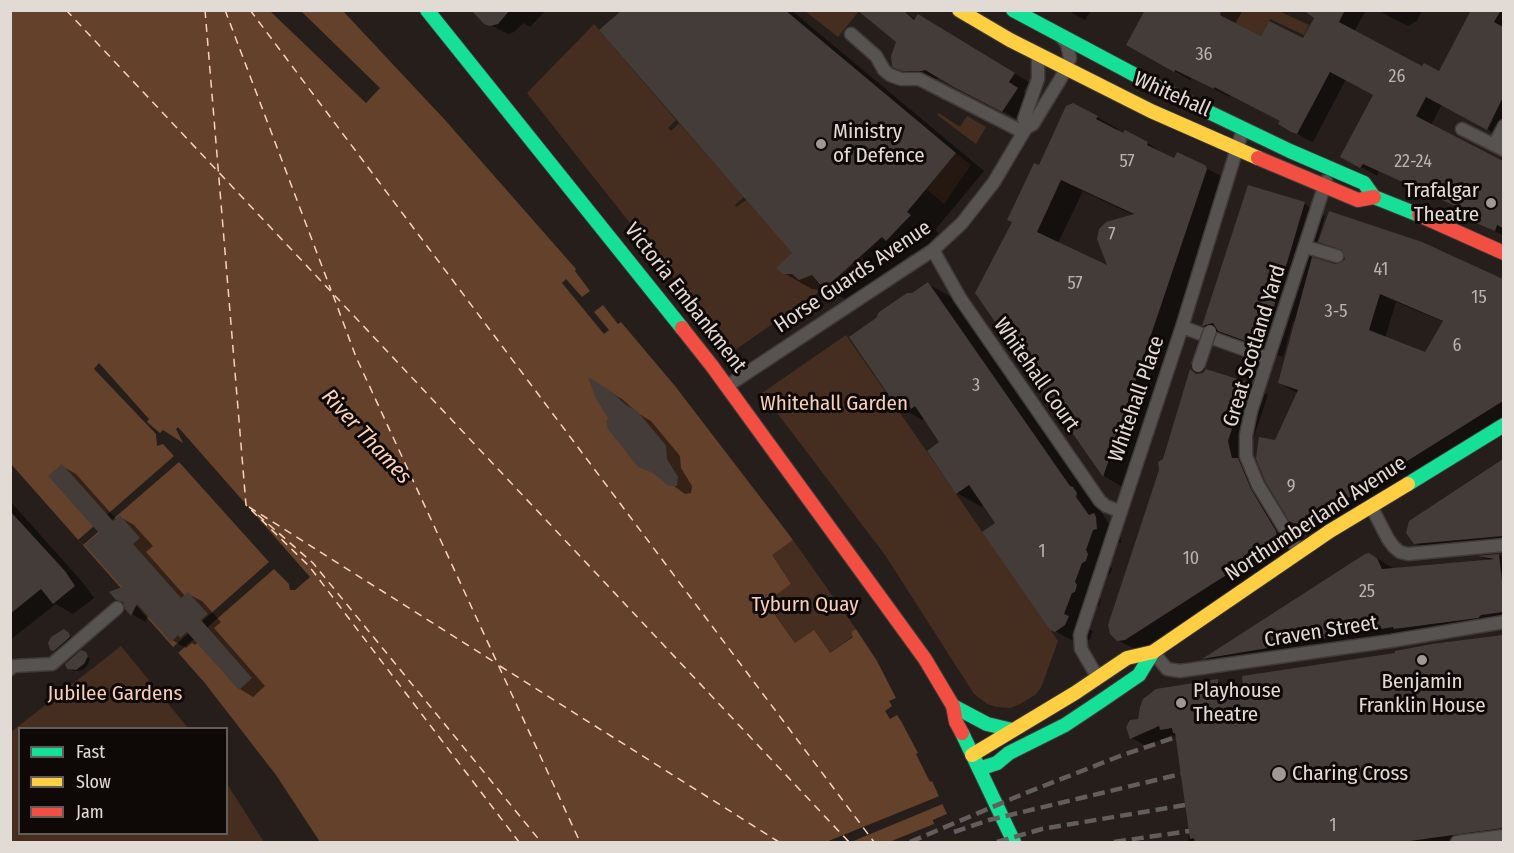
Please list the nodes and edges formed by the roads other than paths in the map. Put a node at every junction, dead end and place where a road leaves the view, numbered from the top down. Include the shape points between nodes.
1 (428, 10) edge
2 (959, 10) edge
3 (1013, 10) edge
4 (851, 34) dead end
5 (1056, 34) junction
6 (1038, 54) junction
7 (1066, 68) junction
8 (1503, 126) edge
9 (1243, 129) junction
10 (1462, 129) dead end
11 (1024, 130) junction
12 (1498, 147) edge
13 (1236, 148) junction
14 (1330, 168) junction
15 (1324, 187) junction
16 (1374, 197) junction
17 (1306, 247) junction
18 (933, 250) junction
19 (1503, 253) edge
20 (1337, 255) dead end
21 (1182, 327) junction
22 (1210, 331) dead end
23 (1268, 358) junction
24 (1198, 366) dead end
25 (727, 386) junction
26 (1503, 425) edge
27 (1371, 506) junction
28 (1119, 511) junction
29 (1503, 545) edge
30 (1299, 552) junction
31 (117, 608) dead end
32 (1503, 622) edge
33 (1153, 652) junction
34 (10, 669) edge
35 (1098, 678) junction
36 (1101, 701) junction
37 (953, 706) junction
38 (1012, 730) junction
39 (972, 756) junction
40 (979, 769) junction
41 (1502, 838) edge
42 (1014, 843) edge
43 (1457, 843) edge

1 - 25 main road, Victoria Embankment
2 - 6 main road, Whitehall
3 - 5 main road, Whitehall
4 - 11 street via 890,75 919,79
5 - 7 street via 1069,51
5 - 9 main road, Whitehall
6 - 7 main road, Whitehall
6 - 11 street, Horse Guards Avenue via 1040,70
7 - 11 street, Horse Guards Avenue via 1033,124
7 - 13 main road, Whitehall
8 - 12 street
9 - 13 street, Whitehall Place
9 - 14 main road, Whitehall
10 - 12 street
11 - 18 street, Horse Guards Avenue via 979,203
13 - 15 main road, Whitehall
13 - 21 street, Whitehall Place
14 - 15 street, Great Scotland Yard
14 - 16 main road, Whitehall via 1364,183
15 - 16 main road, Whitehall via 1358,200
15 - 17 street, Great Scotland Yard
16 - 19 main road, Whitehall
17 - 20 street, Great Scotland Yard
17 - 23 street, Great Scotland Yard
18 - 25 street, Horse Guards Avenue
18 - 28 street, Whitehall Court via 960,298 1100,501
21 - 23 street
21 - 28 street, Whitehall Place
22 - 24 street, bridge
23 - 30 street, Great Scotland Yard via 1251,411 1246,456 1258,485
25 - 37 main road, Victoria Embankment via 925,659
26 - 27 main road, Northumberland Avenue
27 - 29 street via 1388,539 1400,552
27 - 30 main road, Northumberland Avenue
28 - 35 street, Whitehall Place via 1080,635 1081,649
30 - 33 main road, Northumberland Avenue
31 - 34 street via 52,664
32 - 33 street, Craven Street via 1180,672 1167,669
33 - 35 main road, Northumberland Avenue via 1127,658
33 - 36 main road, Northumberland Avenue via 1139,675
35 - 36 main road
35 - 38 main road, Northumberland Avenue
36 - 40 main road, Northumberland Avenue via 997,763
37 - 38 main road via 987,724
37 - 39 main road, Victoria Embankment
38 - 39 main road, Northumberland Avenue
39 - 40 main road, Victoria Embankment
40 - 42 main road, Victoria Embankment
41 - 43 street

